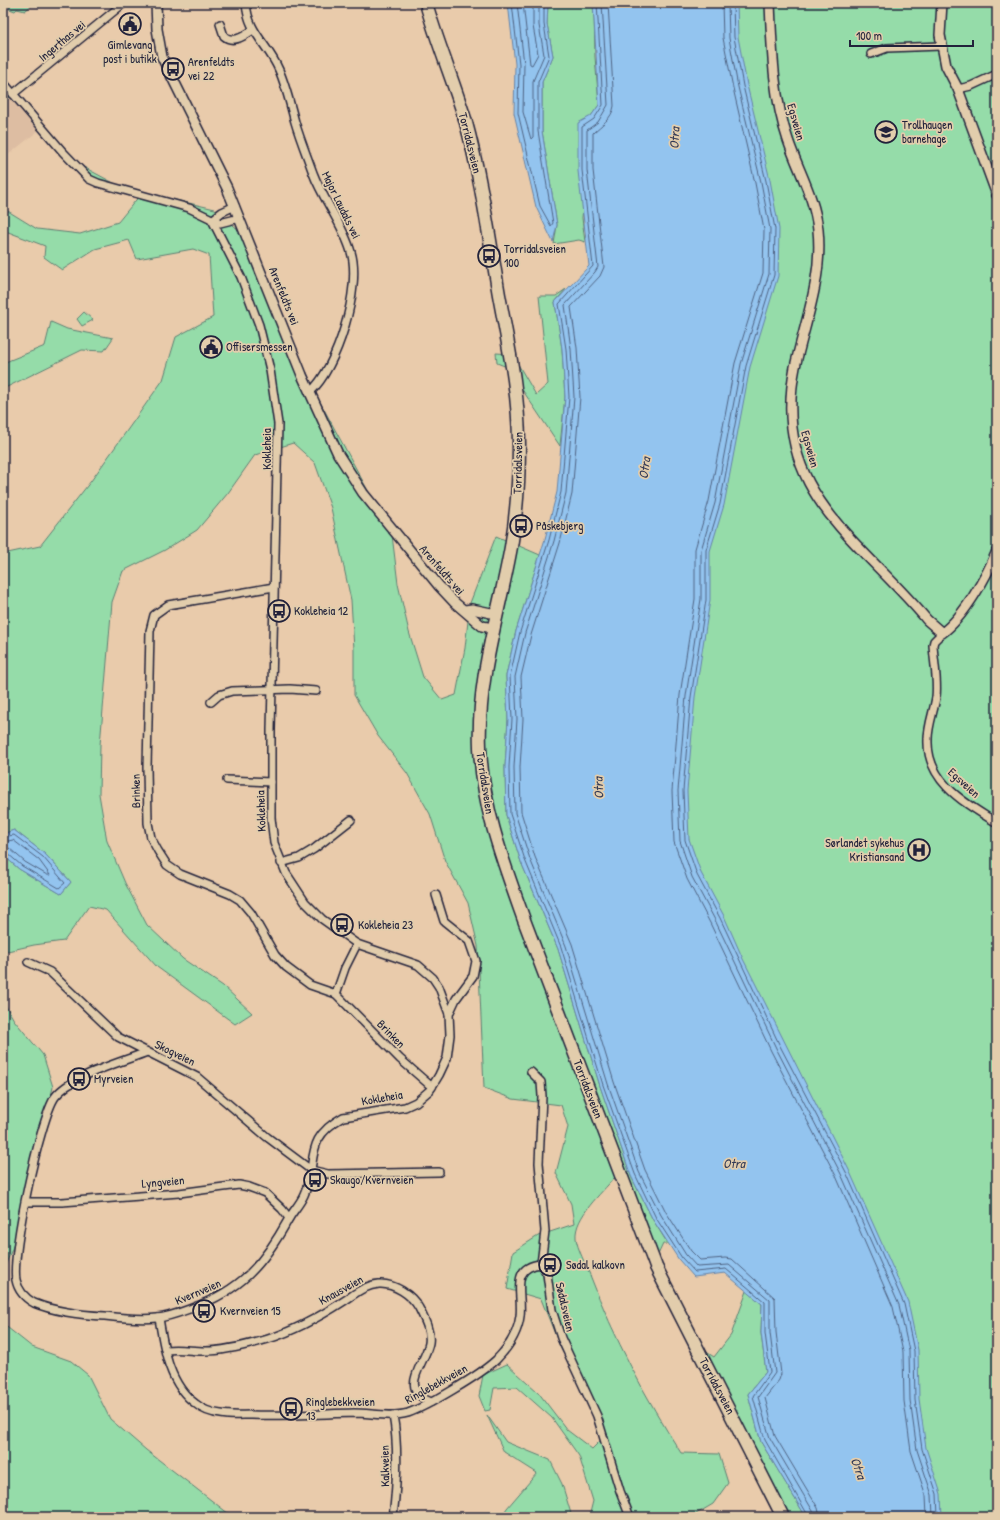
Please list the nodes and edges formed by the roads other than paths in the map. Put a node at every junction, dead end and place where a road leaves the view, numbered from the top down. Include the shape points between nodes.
1 (124, 3) edge
2 (156, 3) edge
3 (246, 3) edge
4 (426, 3) edge
5 (770, 3) edge
6 (942, 3) edge
7 (220, 24) dead end
8 (253, 30) junction
9 (941, 46) junction
10 (871, 54) dead end
11 (997, 74) edge
12 (3, 82) edge
13 (958, 89) junction
14 (13, 94) junction
15 (997, 195) edge
16 (235, 206) junction
17 (240, 218) junction
18 (212, 220) junction
19 (310, 392) junction
20 (997, 551) edge
21 (274, 587) junction
22 (465, 610) junction
23 (496, 614) junction
24 (492, 628) junction
25 (942, 633) junction
26 (272, 691) junction
27 (316, 692) dead end
28 (212, 702) dead end
29 (227, 780) dead end
30 (271, 782) junction
31 (351, 820) dead end
32 (997, 823) edge
33 (281, 863) junction
34 (436, 895) dead end
35 (357, 944) junction
36 (28, 962) dead end
37 (336, 994) junction
38 (449, 1014) junction
39 (147, 1052) junction
40 (531, 1072) dead end
41 (432, 1087) junction
42 (310, 1170) junction
43 (439, 1172) dead end
44 (26, 1202) junction
45 (289, 1218) junction
46 (541, 1264) junction
47 (159, 1318) junction
48 (166, 1350) junction
49 (431, 1402) junction
50 (393, 1415) junction
51 (393, 1517) edge
52 (630, 1517) edge
53 (783, 1517) edge

1 - 14 street, Ingerthas vei
2 - 16 street, Arenfeldts vei via 160,50
3 - 8 street, Major Laudals vei via 247,16
4 - 23 main road, Torridalsveien via 464,116 473,152 517,403 517,505 509,560
5 - 25 street, Egsveien via 777,99 788,140 813,206 818,232 817,272 792,383 792,439 802,470 828,515
6 - 9 street
7 - 8 street via 224,36 231,40
8 - 19 street, Major Laudals vei via 278,68 314,174 344,233 354,263 352,294 337,345 323,378
9 - 10 street via 887,48
9 - 13 street via 946,66
11 - 13 street
12 - 14 street
13 - 15 street
14 - 18 street via 89,178 98,183 189,208
16 - 17 street, Arenfeldts vei
16 - 18 street
17 - 18 street via 220,223
17 - 19 street, Arenfeldts vei
18 - 21 street, Kokleheia via 241,277 259,325 275,396 279,448
19 - 22 street, Arenfeldts vei via 338,454 363,493 439,586
20 - 25 street via 986,576 964,612
21 - 26 street, Kokleheia
21 - 37 street, Brinken via 168,605 154,615 150,630 148,823 154,844 167,865 188,878 240,900 251,913 275,955 286,967 310,985
22 - 23 street, Arenfeldts vei
22 - 24 street, Arenfeldts vei via 482,626
23 - 24 main road, Torridalsveien
24 - 53 main road, Torridalsveien via 483,685 480,747 491,818 509,879 656,1267
25 - 32 street, Egsveien via 933,645 936,688 928,738 930,759 939,779 966,804
26 - 27 street via 290,689
26 - 28 street via 232,691 219,694
26 - 30 street, Kokleheia
29 - 30 street, Kokleheia
30 - 33 street, Kokleheia via 272,833
31 - 33 street via 314,849 299,858
33 - 35 street, Kokleheia via 297,894 322,919
34 - 38 street, Kokleheia via 444,921 469,941 476,961 473,976 456,999
35 - 37 street
35 - 38 street, Kokleheia via 418,965 439,987
36 - 39 street, Skogveien via 50,972 118,1037
37 - 41 street, Brinken via 400,1059
38 - 41 street, Kokleheia via 447,1058
39 - 42 street, Skogveien via 177,1065 206,1083
39 - 44 street via 74,1082 55,1097 42,1131
40 - 46 street, Sødalsveien via 541,1082 542,1096 539,1163 545,1231
41 - 42 street, Kokleheia via 405,1107 352,1115 335,1122 314,1148
42 - 43 street via 328,1174
42 - 45 street, Kvernveien via 304,1195
44 - 45 street, Lyngveien via 62,1202 239,1186 265,1193
44 - 47 street, Kvernveien via 19,1235 16,1280 19,1289 28,1300 42,1306 86,1314
45 - 47 street, Kvernveien via 268,1252 241,1282 217,1298
46 - 49 street, Ringlebekkveien via 528,1266 521,1274 519,1322 514,1336 503,1352 493,1363
46 - 52 street, Sødalsveien via 547,1274 557,1326 597,1416
47 - 48 street, Ringlebekkveien
48 - 49 street, Knausveien via 214,1350 267,1339 306,1323 369,1286 384,1284 410,1297 418,1305 424,1319 429,1343 414,1384 420,1396
48 - 50 street, Ringlebekkveien via 175,1382 195,1403 212,1412 254,1416 355,1413
49 - 50 street, Ringlebekkveien via 408,1413
50 - 51 street, Kalkveien via 396,1453

